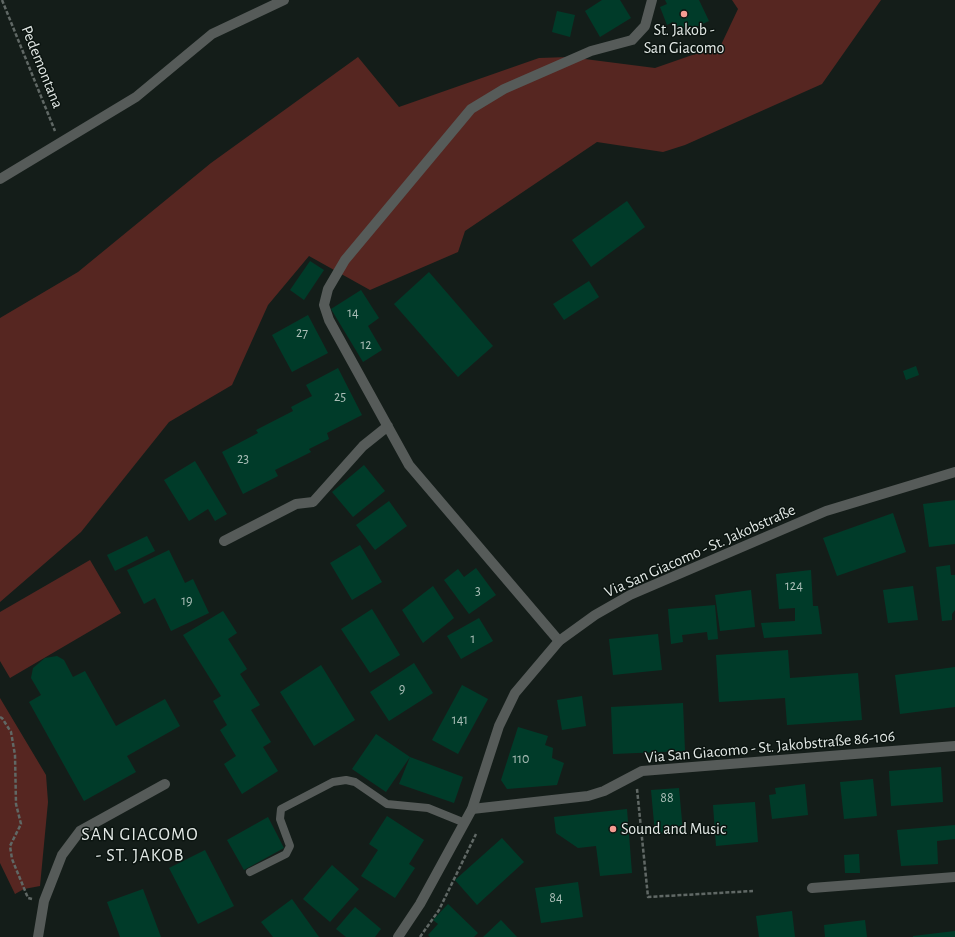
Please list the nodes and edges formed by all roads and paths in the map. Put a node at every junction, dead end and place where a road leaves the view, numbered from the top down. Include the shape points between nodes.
1 (2, 0) edge
2 (284, 0) edge
3 (652, 0) edge
4 (60, 143) junction
5 (0, 179) edge
6 (388, 426) junction
7 (955, 472) edge
8 (224, 541) dead end
9 (559, 641) junction
10 (0, 717) edge
11 (955, 746) edge
12 (636, 774) junction
13 (165, 784) dead end
14 (472, 809) junction
15 (465, 823) junction
16 (478, 830) dead end
17 (250, 872) dead end
18 (955, 877) edge
19 (812, 888) dead end
20 (753, 891) dead end
21 (44, 901) junction
22 (38, 937) edge
23 (398, 937) edge
24 (420, 937) edge

1 - 4 path, Pedemontana
2 - 4 street via 212,34 136,97
3 - 6 street via 645,26 632,40 591,50 504,89 471,110 345,260 328,289 324,305 329,320
4 - 5 street
6 - 8 street via 363,446 313,502 296,504
6 - 9 street via 410,466
7 - 9 street, Via San Giacomo - St. Jakobstraße via 826,511 630,595 595,615
9 - 14 street, Via San Giacomo - St. Jakobstraße via 515,693 499,726
10 - 21 path via 11,732 15,755 16,804 21,824 10,846 12,859 28,898
11 - 12 street, Via San Giacomo - St. Jakobstraße 86-106 via 642,771
12 - 14 street, Via San Giacomo - St. Jakobstraße 86-106 via 604,791 588,796
12 - 20 path via 648,897
13 - 21 street via 80,831 62,855
14 - 15 street, Via San Giacomo - St. Jakobstraße
15 - 17 lane via 428,808 388,804 355,782 333,782 281,809 280,819 290,846 286,854
15 - 23 street, Via San Giacomo - St. Jakobstraße via 420,904
16 - 24 path via 439,910
18 - 19 street
21 - 22 street

